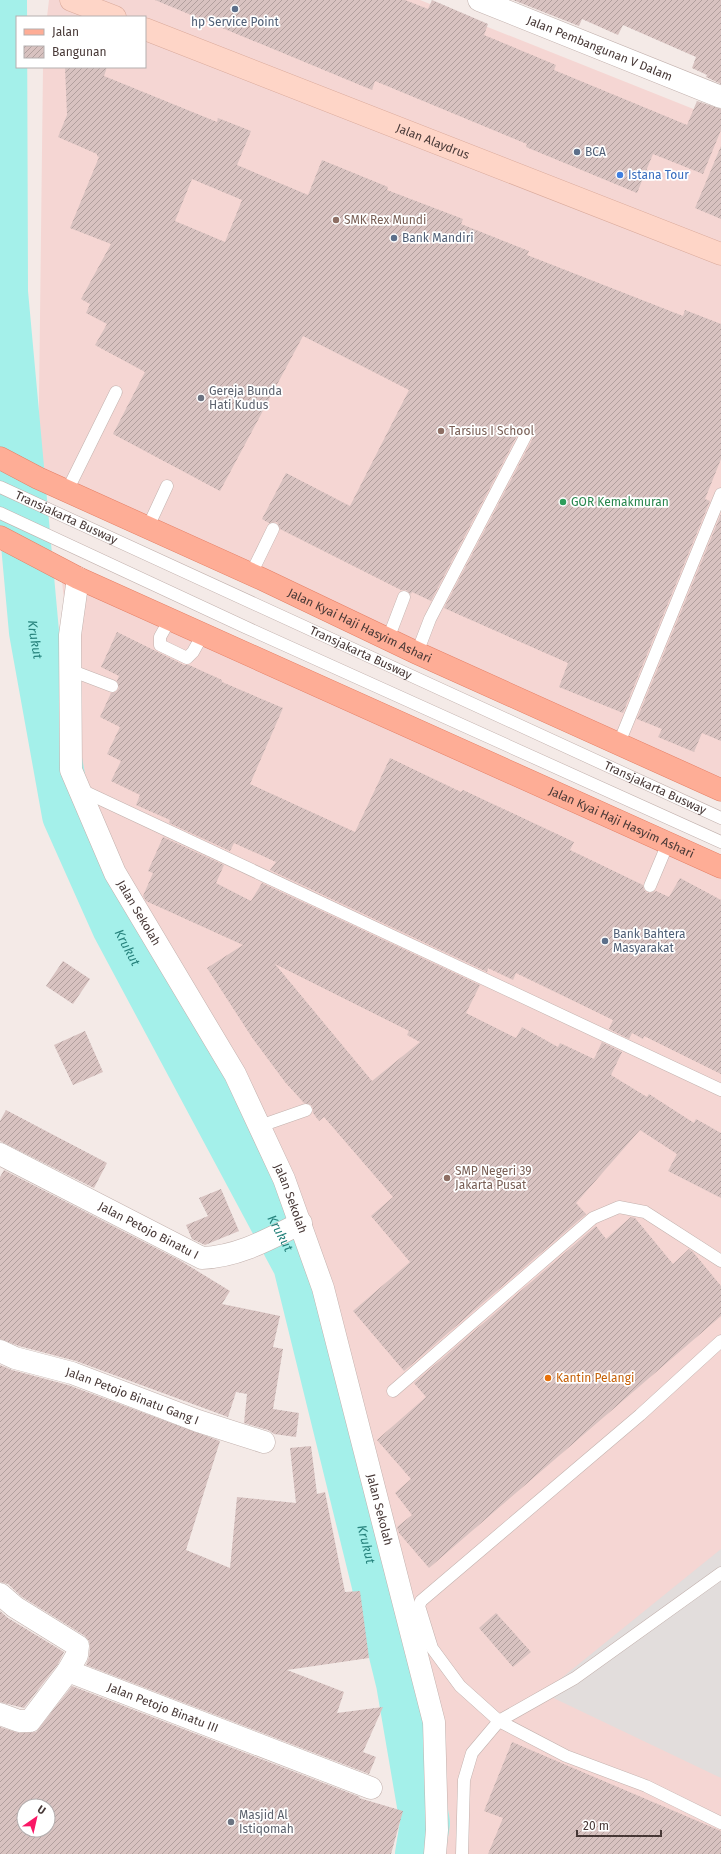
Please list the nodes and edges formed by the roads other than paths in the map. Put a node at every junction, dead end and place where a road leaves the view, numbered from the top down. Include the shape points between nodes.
1 (72, 0) edge
2 (479, 0) edge
3 (112, 16) edge
4 (146, 29) edge
5 (721, 96) edge
6 (721, 254) edge
7 (116, 392) dead end
8 (527, 433) dead end
9 (2, 459) edge
10 (167, 486) dead end
11 (1, 488) edge
12 (67, 490) junction
13 (721, 494) edge
14 (1, 514) edge
15 (148, 527) junction
16 (273, 529) dead end
17 (2, 538) edge
18 (251, 574) junction
19 (78, 578) junction
20 (404, 597) dead end
21 (170, 619) junction
22 (203, 634) junction
23 (388, 639) junction
24 (417, 653) junction
25 (70, 670) junction
26 (112, 686) dead end
27 (619, 743) junction
28 (77, 788) junction
29 (721, 790) edge
30 (721, 818) edge
31 (721, 842) edge
32 (668, 843) junction
33 (721, 867) edge
34 (650, 886) dead end
35 (721, 1090) edge
36 (306, 1110) dead end
37 (260, 1126) junction
38 (0, 1154) edge
39 (294, 1227) junction
40 (721, 1261) edge
41 (719, 1348) edge
42 (0, 1351) edge
43 (393, 1391) dead end
44 (264, 1442) dead end
45 (721, 1573) edge
46 (0, 1594) edge
47 (68, 1671) junction
48 (0, 1714) edge
49 (499, 1721) junction
50 (371, 1788) dead end
51 (721, 1823) edge
52 (435, 1854) edge
53 (462, 1854) edge

1 - 3 street
2 - 5 street, Jalan Pembangunan V Dalam
4 - 6 street, Jalan Alaydrus
7 - 12 lane
8 - 24 lane via 430,619
9 - 12 main road, Jalan Kyai Haji Hasyim Ashari
10 - 15 lane
11 - 30 lane, Transjakarta Busway
12 - 15 main road, Jalan Kyai Haji Hasyim Ashari
13 - 27 lane
14 - 31 lane, Transjakarta Busway
15 - 18 main road, Jalan Kyai Haji Hasyim Ashari
16 - 18 lane
17 - 19 main road, Jalan Kyai Haji Hasyim Ashari
18 - 23 main road, Jalan Kyai Haji Hasyim Ashari
19 - 21 main road, Jalan Kyai Haji Hasyim Ashari
19 - 25 street, Jalan Sekolah via 70,635
20 - 23 lane
21 - 22 main road, Jalan Kyai Haji Hasyim Ashari
21 - 22 lane via 160,637 160,646 187,658
22 - 32 main road, Jalan Kyai Haji Hasyim Ashari
23 - 24 main road, Jalan Kyai Haji Hasyim Ashari
24 - 27 main road, Jalan Kyai Haji Hasyim Ashari
25 - 26 lane
25 - 28 street, Jalan Sekolah via 71,770
27 - 29 main road, Jalan Kyai Haji Hasyim Ashari
28 - 35 lane
28 - 37 street, Jalan Sekolah via 115,873 235,1074
32 - 33 main road, Jalan Kyai Haji Hasyim Ashari
32 - 34 lane
36 - 37 lane
37 - 39 street, Jalan Sekolah via 284,1179
38 - 39 street, Jalan Petojo Binatu I via 202,1258 236,1253
39 - 52 street, Jalan Sekolah via 324,1288 434,1722 437,1830
40 - 43 lane via 645,1212 619,1207 594,1218
41 - 49 lane via 421,1601 420,1611 432,1648 460,1686
42 - 44 street, Jalan Petojo Binatu Gang I via 15,1358 72,1373 198,1421
45 - 49 lane via 575,1678
46 - 47 street via 15,1607 78,1646 77,1655
47 - 48 street via 30,1721 19,1721
47 - 50 street, Jalan Petojo Binatu III
49 - 51 lane via 566,1756 646,1786
49 - 53 lane via 472,1753 464,1780

